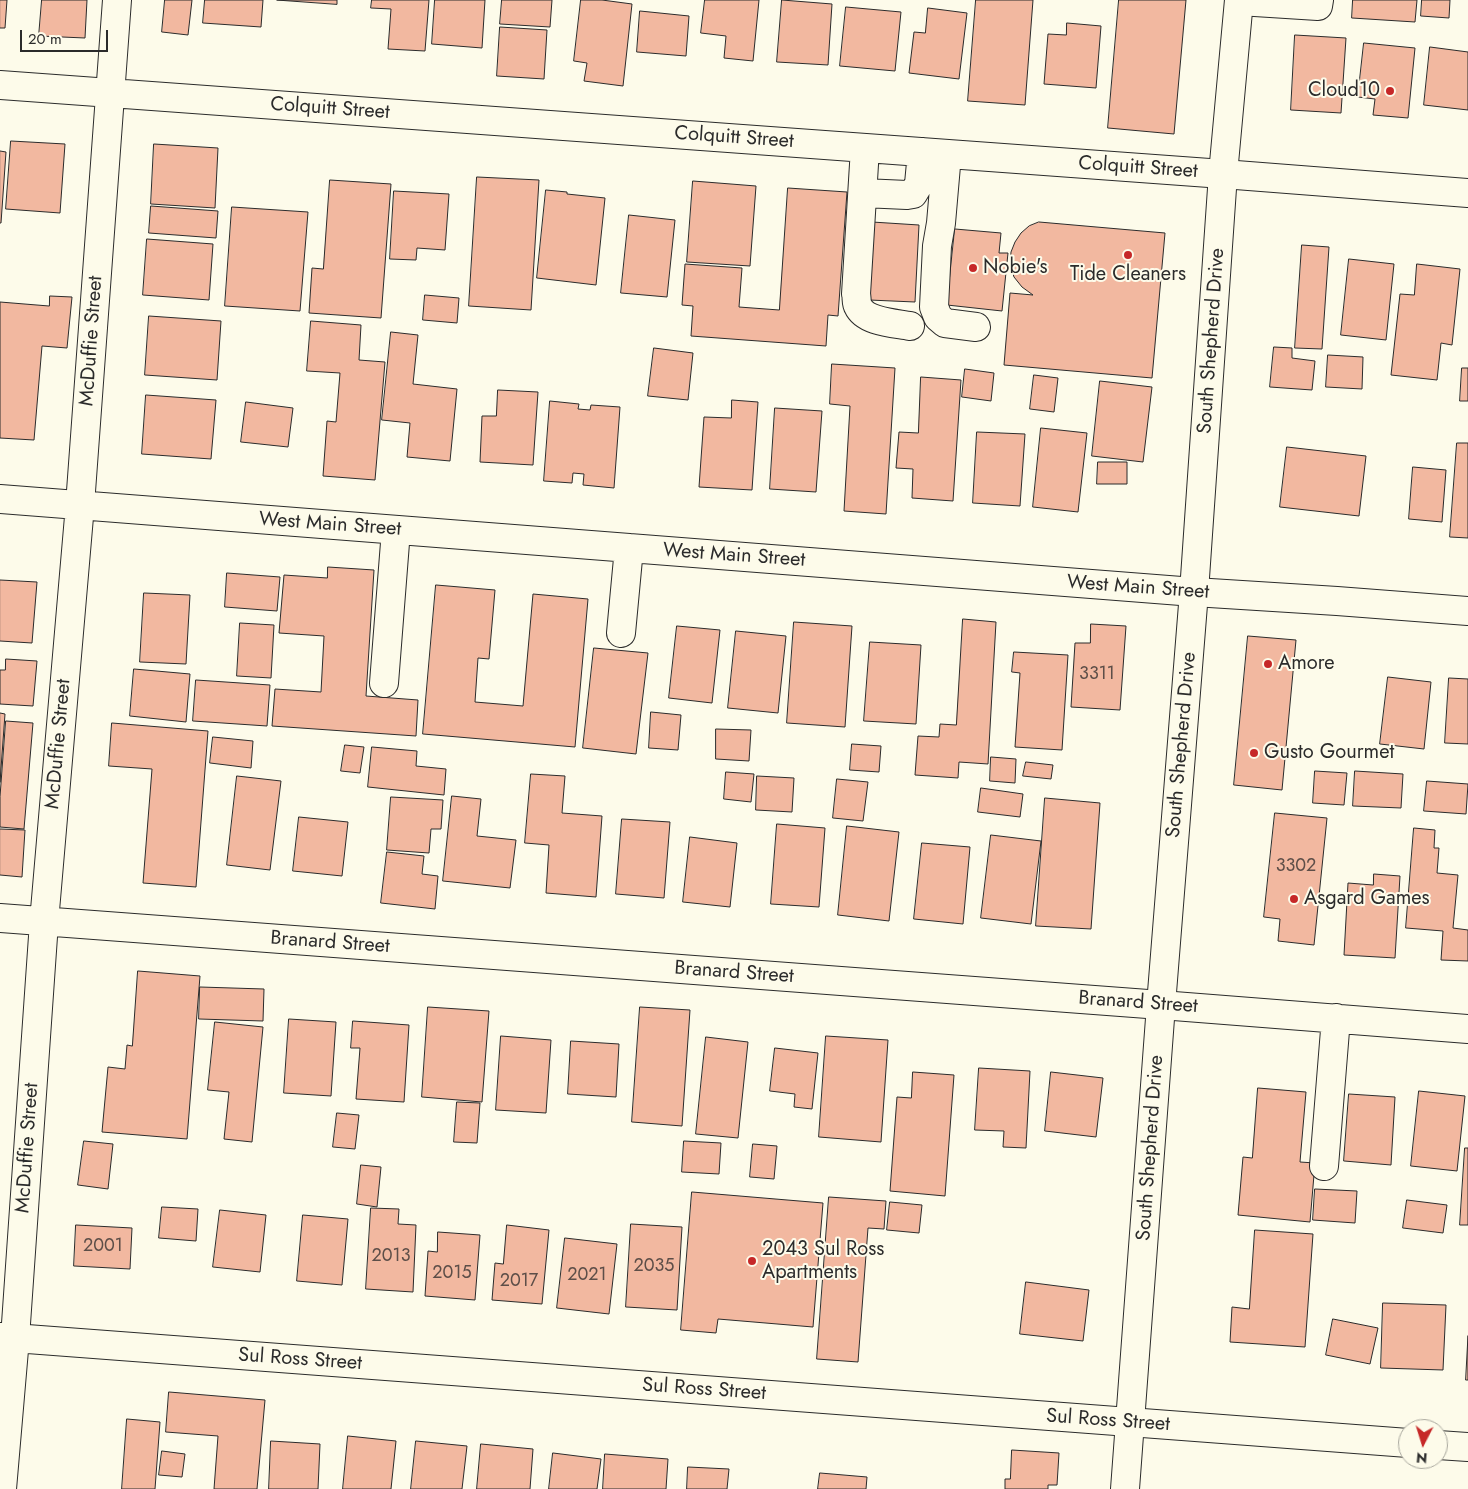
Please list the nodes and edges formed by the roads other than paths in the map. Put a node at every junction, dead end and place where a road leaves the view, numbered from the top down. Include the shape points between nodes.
1 (117, 0) edge
2 (1239, 0) edge
3 (1319, 0) edge
4 (0, 85) edge
5 (110, 94) junction
6 (865, 148) junction
7 (934, 153) junction
8 (1223, 174) junction
9 (863, 193) junction
10 (1468, 193) edge
11 (910, 326) dead end
12 (976, 327) dead end
13 (0, 499) edge
14 (80, 505) junction
15 (396, 530) junction
16 (629, 548) junction
17 (1194, 592) junction
18 (1468, 611) edge
19 (621, 633) dead end
20 (384, 683) dead end
21 (0, 918) edge
22 (44, 922) junction
23 (1161, 1005) junction
24 (1336, 1018) junction
25 (1468, 1029) edge
26 (1324, 1166) dead end
27 (8, 1338) edge
28 (1130, 1423) junction
29 (1398, 1442) edge
30 (1448, 1446) edge
31 (1468, 1447) edge
32 (2, 1489) edge
33 (1125, 1489) edge

1 - 5 street, McDuffie Street
2 - 3 street via 1318,6
2 - 8 street, South Shepherd Drive
4 - 5 street, Colquitt Street
5 - 6 street, Colquitt Street
5 - 14 street, McDuffie Street
6 - 7 street, Colquitt Street
6 - 9 street
7 - 8 street, Colquitt Street
7 - 9 street via 913,194
7 - 12 street via 941,223 934,307 945,323
8 - 10 street, Colquitt Street
8 - 17 street, South Shepherd Drive
9 - 11 street via 856,294 858,306 868,316
13 - 14 street, West Main Street
14 - 15 street, West Main Street
14 - 22 street, McDuffie Street
15 - 16 street, West Main Street
15 - 20 street
16 - 17 street, West Main Street
16 - 19 street
17 - 18 street, West Main Street
17 - 23 street, South Shepherd Drive
21 - 22 street, Branard Street
22 - 23 street, Branard Street
22 - 27 street, McDuffie Street
23 - 24 street, Branard Street
23 - 28 street, South Shepherd Drive
24 - 25 street, Branard Street
24 - 26 street
27 - 28 street, Sul Ross Street
27 - 32 street, McDuffie Street
28 - 29 street, Sul Ross Street
28 - 33 street, South Shepherd Drive
30 - 31 street

